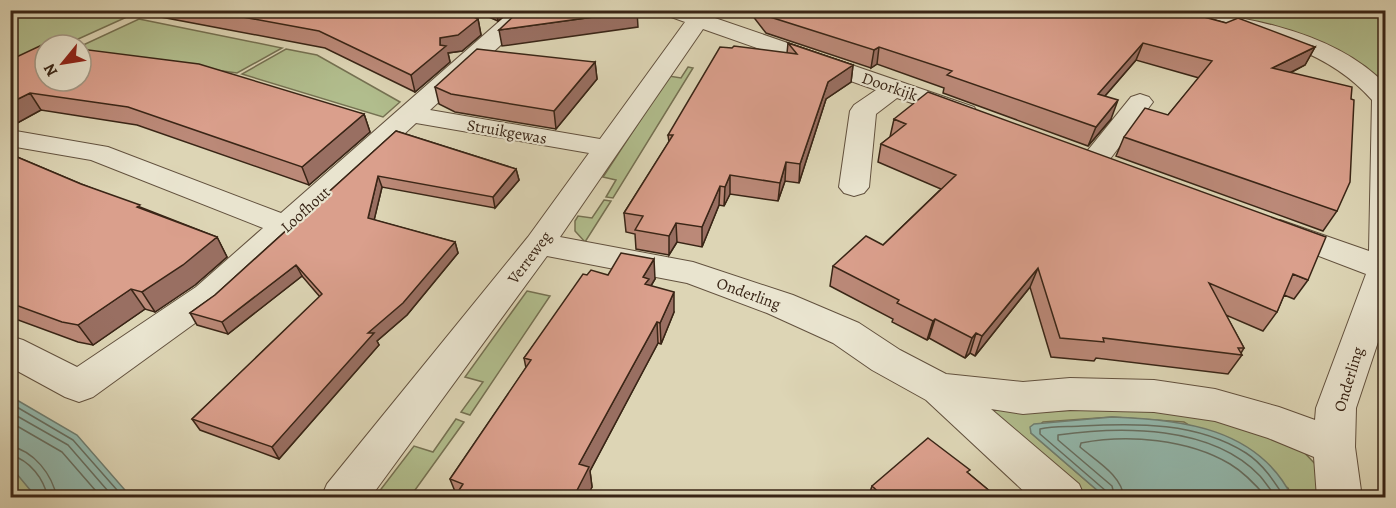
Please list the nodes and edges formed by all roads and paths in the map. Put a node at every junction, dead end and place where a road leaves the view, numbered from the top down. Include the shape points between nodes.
1 (1157, 10) edge
2 (692, 14) edge
3 (499, 24) dead end
4 (896, 87) junction
5 (1385, 99) edge
6 (1140, 102) dead end
7 (408, 114) junction
8 (984, 120) edge
9 (10, 138) edge
10 (605, 148) junction
11 (1094, 160) edge
12 (854, 187) dead end
13 (1255, 220) edge
14 (286, 226) junction
15 (539, 244) junction
16 (1385, 268) edge
17 (10, 350) edge
18 (940, 389) junction
19 (1334, 447) junction
20 (343, 498) edge
21 (1063, 498) edge
22 (1340, 498) edge

1 - 5 street, Onderling via 1257,29 1312,48 1360,74
2 - 4 street, Doorkijk
2 - 10 street, Verreweg
3 - 7 street, Loofhout
4 - 8 street, Doorkijk
4 - 12 street via 863,111
5 - 16 street, Onderling
6 - 11 street
7 - 10 street, Struikgewas
7 - 14 street, Loofhout
9 - 14 street via 98,153
10 - 15 street, Verreweg
13 - 16 street
14 - 17 street, Loofhout via 208,296 79,386
15 - 18 street, Onderling via 693,273 771,301 846,333
15 - 20 street, Verreweg
16 - 19 street, Onderling via 1336,408
18 - 19 street, Onderling via 1023,398 1070,394 1154,396 1215,405 1279,424
18 - 21 street, Onderling
19 - 22 street, Onderling

